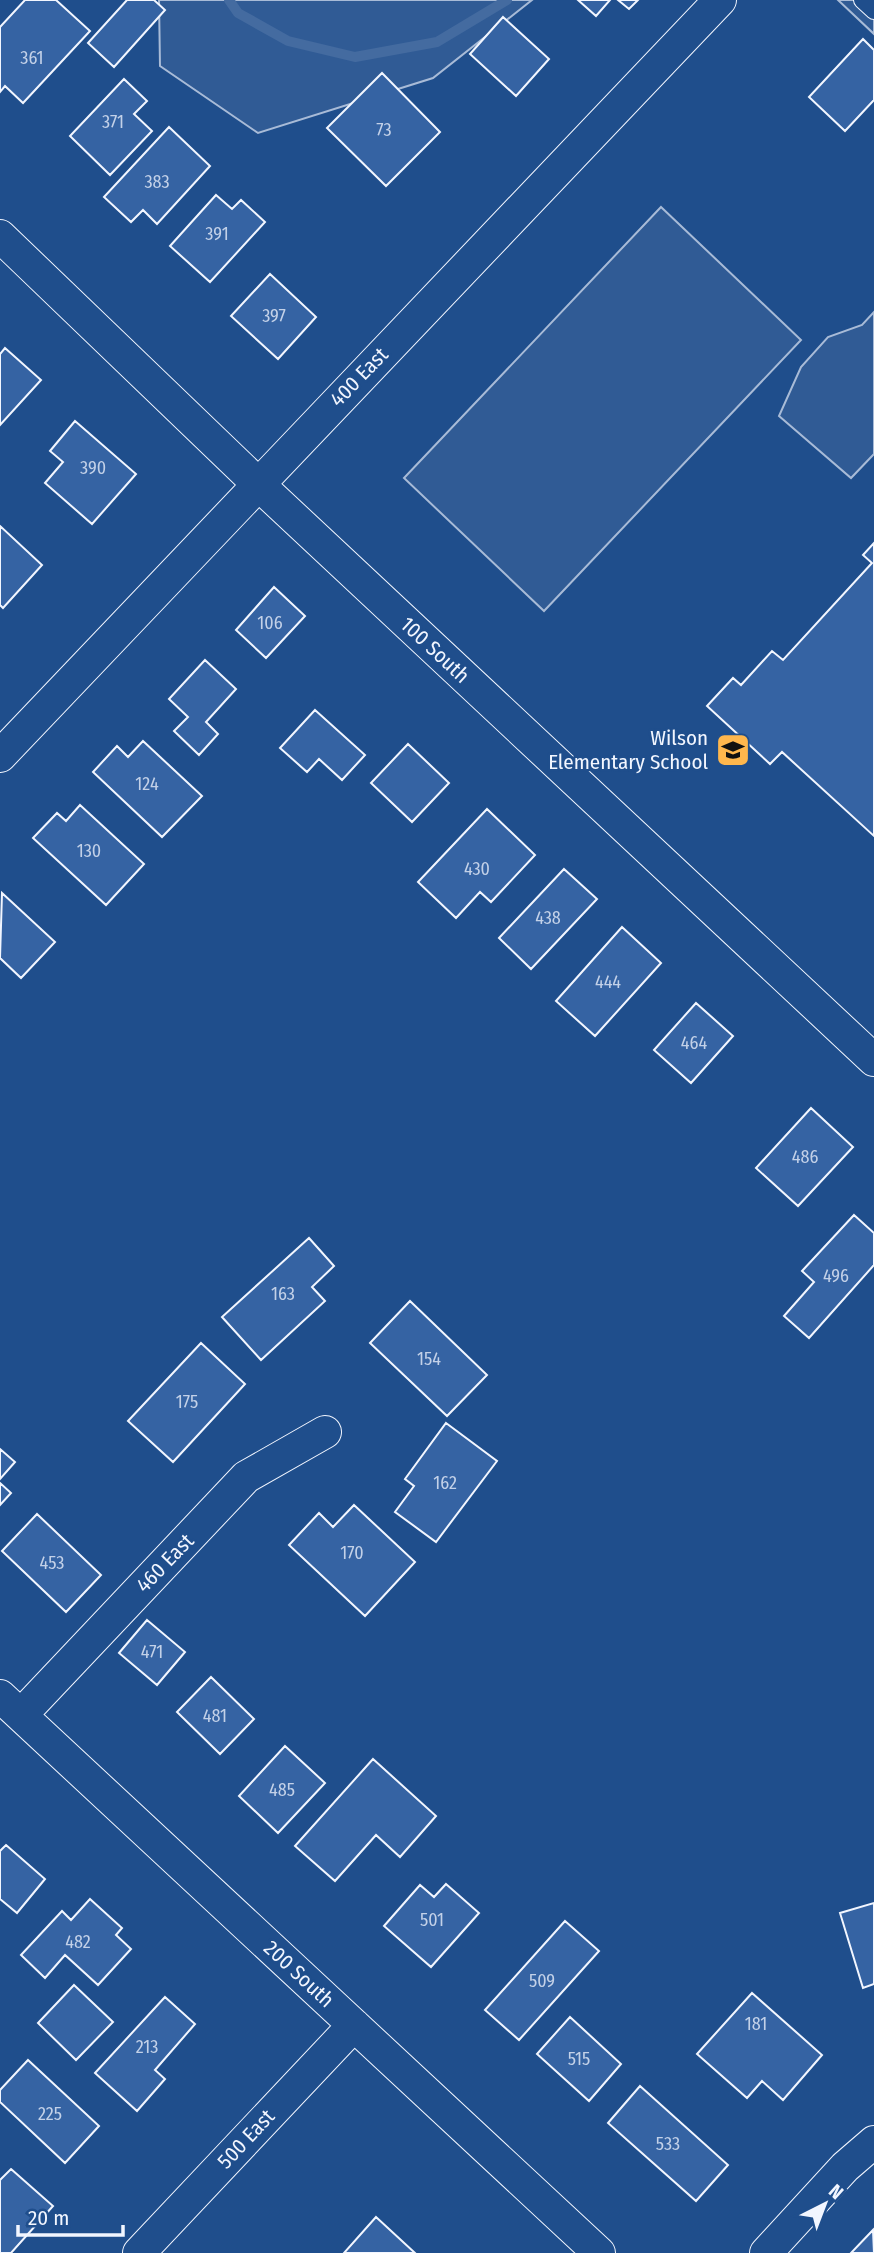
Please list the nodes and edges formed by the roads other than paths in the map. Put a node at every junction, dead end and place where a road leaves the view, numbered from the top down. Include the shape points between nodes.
1 (720, 0) edge
2 (862, 0) edge
3 (874, 11) edge
4 (0, 236) edge
5 (257, 484) junction
6 (0, 756) edge
7 (874, 1060) edge
8 (325, 1432) dead end
9 (10, 1705) edge
10 (354, 2025) junction
11 (874, 2142) edge
12 (139, 2253) edge
13 (599, 2253) edge
14 (766, 2253) edge

1 - 5 street, 400 East
2 - 3 lane
4 - 5 street, 100 South
5 - 6 street, 400 East
5 - 7 street, 100 South
8 - 9 street, 460 East via 246,1477
9 - 10 street, 200 South
10 - 12 street, 500 East
10 - 13 street, 200 South
11 - 14 street

